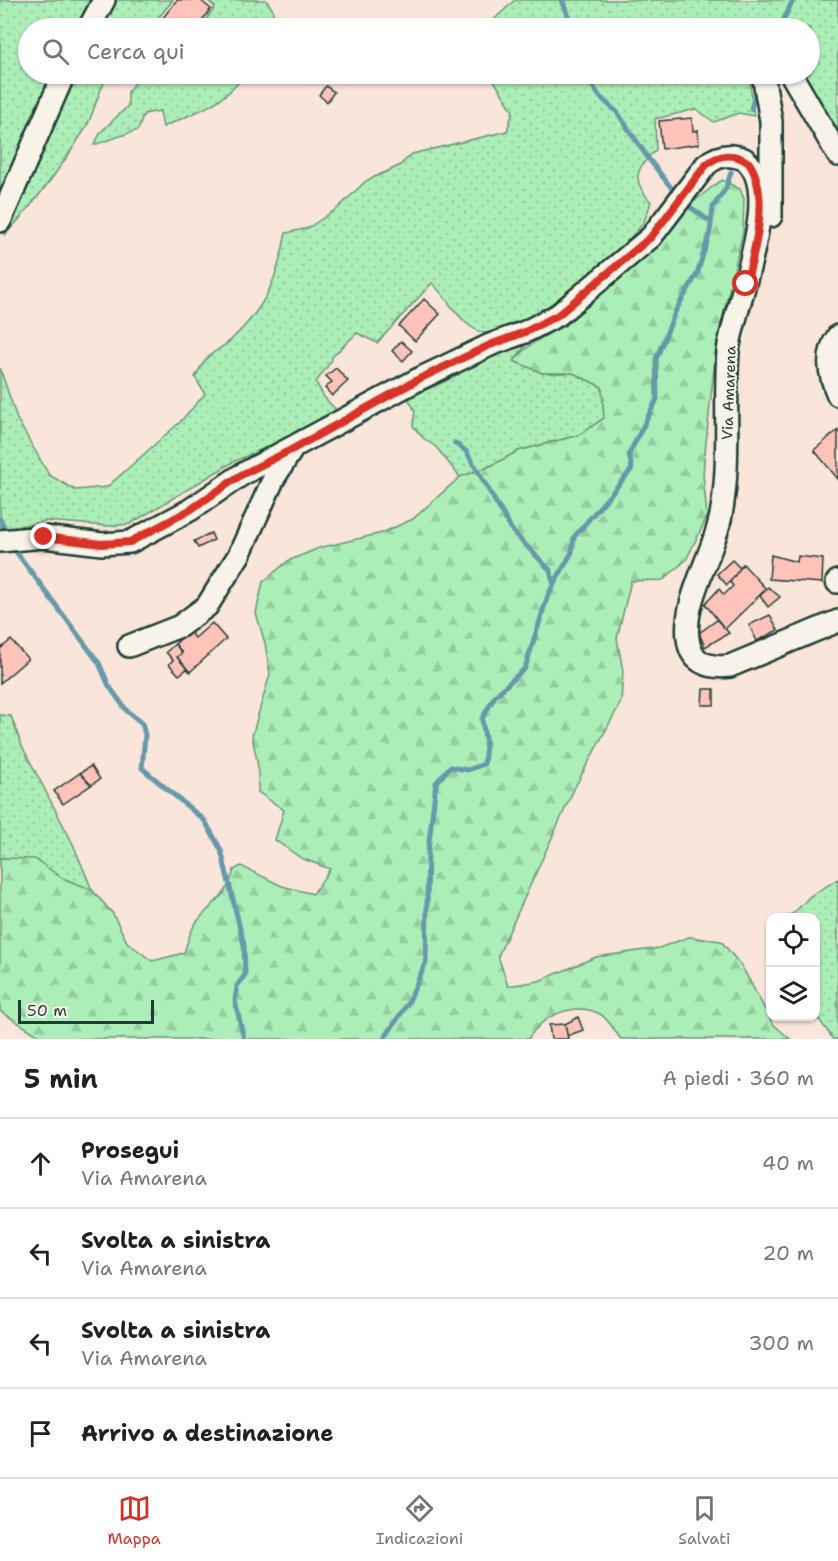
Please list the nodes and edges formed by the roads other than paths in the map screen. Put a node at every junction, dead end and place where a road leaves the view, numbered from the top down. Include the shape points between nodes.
1 (104, 0) edge
2 (94, 18) edge
3 (60, 84) edge
4 (765, 84) edge
5 (797, 84) edge
6 (838, 155) edge
7 (0, 221) edge
8 (746, 284) junction
9 (838, 336) edge
10 (838, 395) edge
11 (291, 450) junction
12 (0, 541) edge
13 (838, 621) edge
14 (129, 646) dead end

1 - 2 street
3 - 7 street
4 - 8 street via 771,122 771,217 764,261 754,282
5 - 6 street
8 - 11 street, Via Amarena via 756,247 757,181 749,163 727,155 706,165 651,237 558,315 419,379
8 - 13 street, Via Amarena via 728,350 725,495 721,519 692,606 690,646 702,664 730,666
9 - 10 street via 829,363
11 - 12 street, Via Amarena via 241,475 190,510 130,542 102,544 44,537
11 - 14 street via 239,555 207,606 180,626

